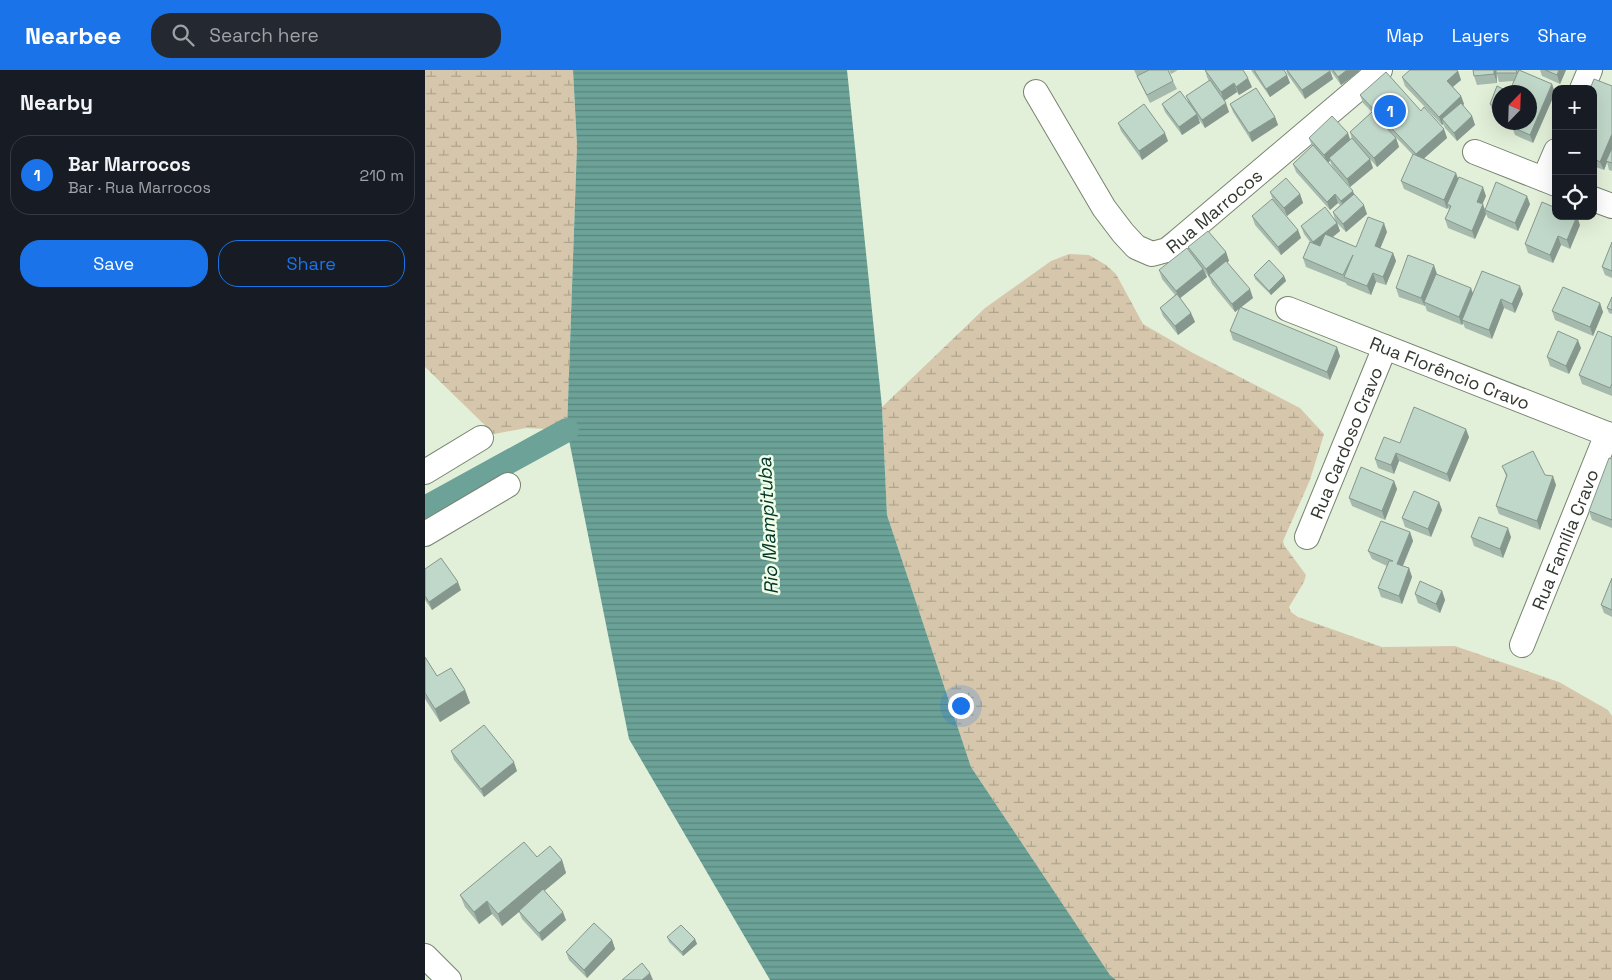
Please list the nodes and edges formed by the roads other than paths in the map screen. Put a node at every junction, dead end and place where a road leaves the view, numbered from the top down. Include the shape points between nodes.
1 (1380, 70) edge
2 (1590, 70) edge
3 (1584, 85) edge
4 (1036, 92) dead end
5 (1475, 152) dead end
6 (1550, 181) edge
7 (1597, 200) edge
8 (1612, 206) edge
9 (1287, 309) dead end
10 (1385, 347) junction
11 (1609, 435) edge
12 (481, 438) dead end
13 (425, 472) edge
14 (508, 485) dead end
15 (425, 534) edge
16 (1307, 537) dead end
17 (1522, 645) dead end
18 (425, 956) edge
19 (449, 980) edge

1 - 4 street, Rua Marrocos via 1177,242 1167,250 1152,254 1136,247 1113,222
2 - 3 street
5 - 6 street
7 - 8 street
9 - 10 street, Rua Florêncio Cravo
10 - 11 street, Rua Florêncio Cravo
10 - 16 street, Rua Cardoso Cravo
11 - 17 street, Rua Família Cravo
12 - 13 street
14 - 15 street
18 - 19 street

